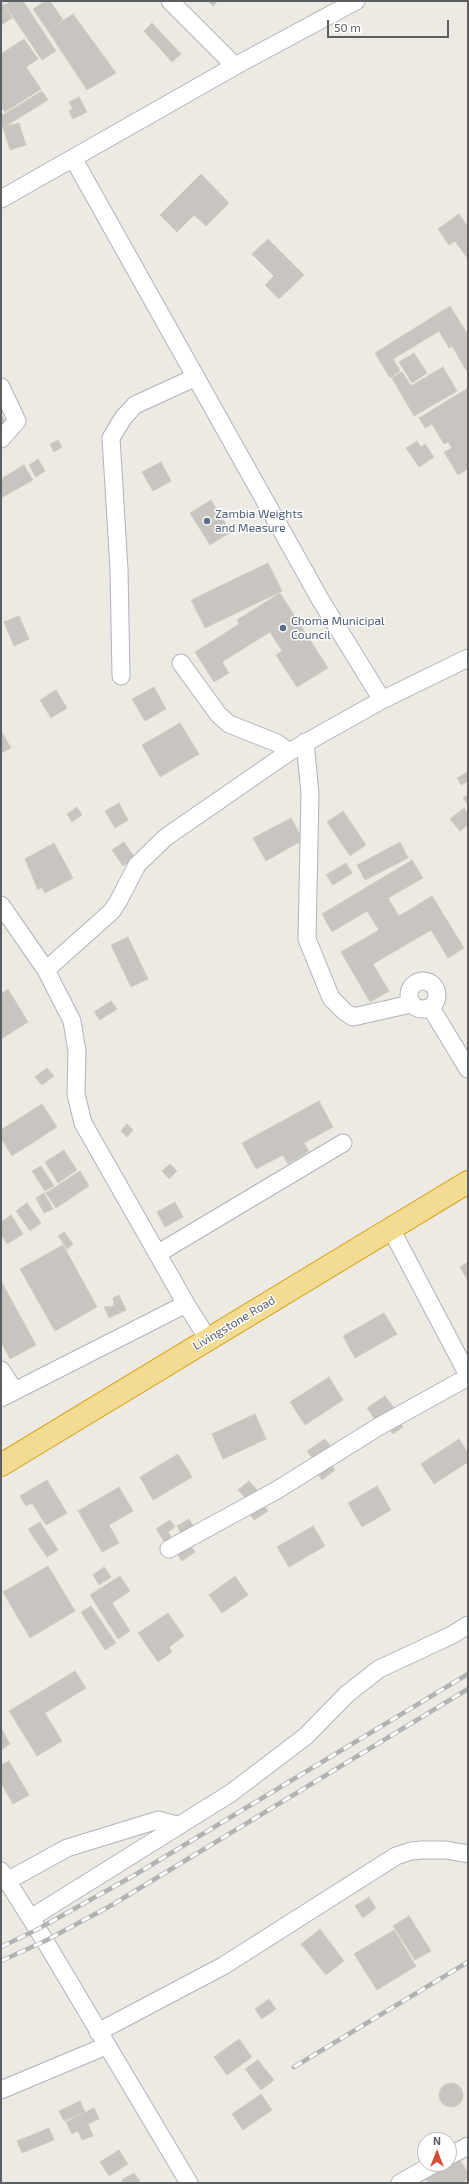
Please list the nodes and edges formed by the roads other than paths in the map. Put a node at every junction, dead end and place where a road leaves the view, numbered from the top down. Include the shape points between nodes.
1 (170, 1) edge
2 (356, 1) edge
3 (235, 66) junction
4 (74, 158) junction
5 (1, 199) edge
6 (196, 377) junction
7 (1, 387) edge
8 (1, 439) edge
9 (468, 658) edge
10 (181, 664) dead end
11 (121, 676) dead end
12 (382, 700) junction
13 (305, 742) junction
14 (289, 752) junction
15 (1, 905) edge
16 (46, 970) junction
17 (411, 1004) junction
18 (431, 1008) junction
19 (468, 1069) edge
20 (343, 1143) dead end
21 (468, 1182) edge
22 (391, 1229) junction
23 (157, 1254) junction
24 (186, 1304) junction
25 (208, 1339) junction
26 (1, 1370) edge
27 (468, 1376) edge
28 (7, 1394) edge
29 (1, 1465) edge
30 (169, 1549) dead end
31 (468, 1625) edge
32 (177, 1825) junction
33 (468, 1854) edge
34 (4, 1876) edge
35 (31, 1918) junction
36 (102, 2039) junction
37 (1, 2090) edge
38 (468, 2146) edge
39 (457, 2152) edge
40 (420, 2172) edge
41 (189, 2183) edge
42 (400, 2183) edge

1 - 3 street
2 - 3 street
3 - 4 street
4 - 5 street
4 - 6 street
6 - 11 street via 136,405 123,418 111,438 119,569
6 - 12 street via 320,599
7 - 8 street via 17,421
9 - 12 street
10 - 14 street via 218,714 229,724 277,743
12 - 13 street
13 - 14 street
13 - 17 street via 310,792 307,939 331,998 352,1017
14 - 16 street via 166,837 149,852 137,865 112,911
15 - 16 street
16 - 23 street via 72,1021 77,1051 76,1094 83,1123
17 - 18 street via 420,1010
17 - 18 street via 408,997 415,983 430,982 438,995
18 - 19 street
20 - 23 street
21 - 22 highway, Livingstone Road
22 - 25 highway, Livingstone Road
22 - 27 street
23 - 24 street
24 - 25 street
24 - 28 street
25 - 29 highway, Livingstone Road
26 - 28 street
27 - 30 street via 378,1427 277,1490
31 - 32 street via 379,1669 347,1694 306,1736 231,1793
32 - 34 street via 158,1820 67,1848
32 - 35 street
33 - 36 street via 446,1850 422,1850 396,1856
34 - 35 street
35 - 36 street
36 - 37 street
36 - 41 street
38 - 39 street
40 - 42 street

